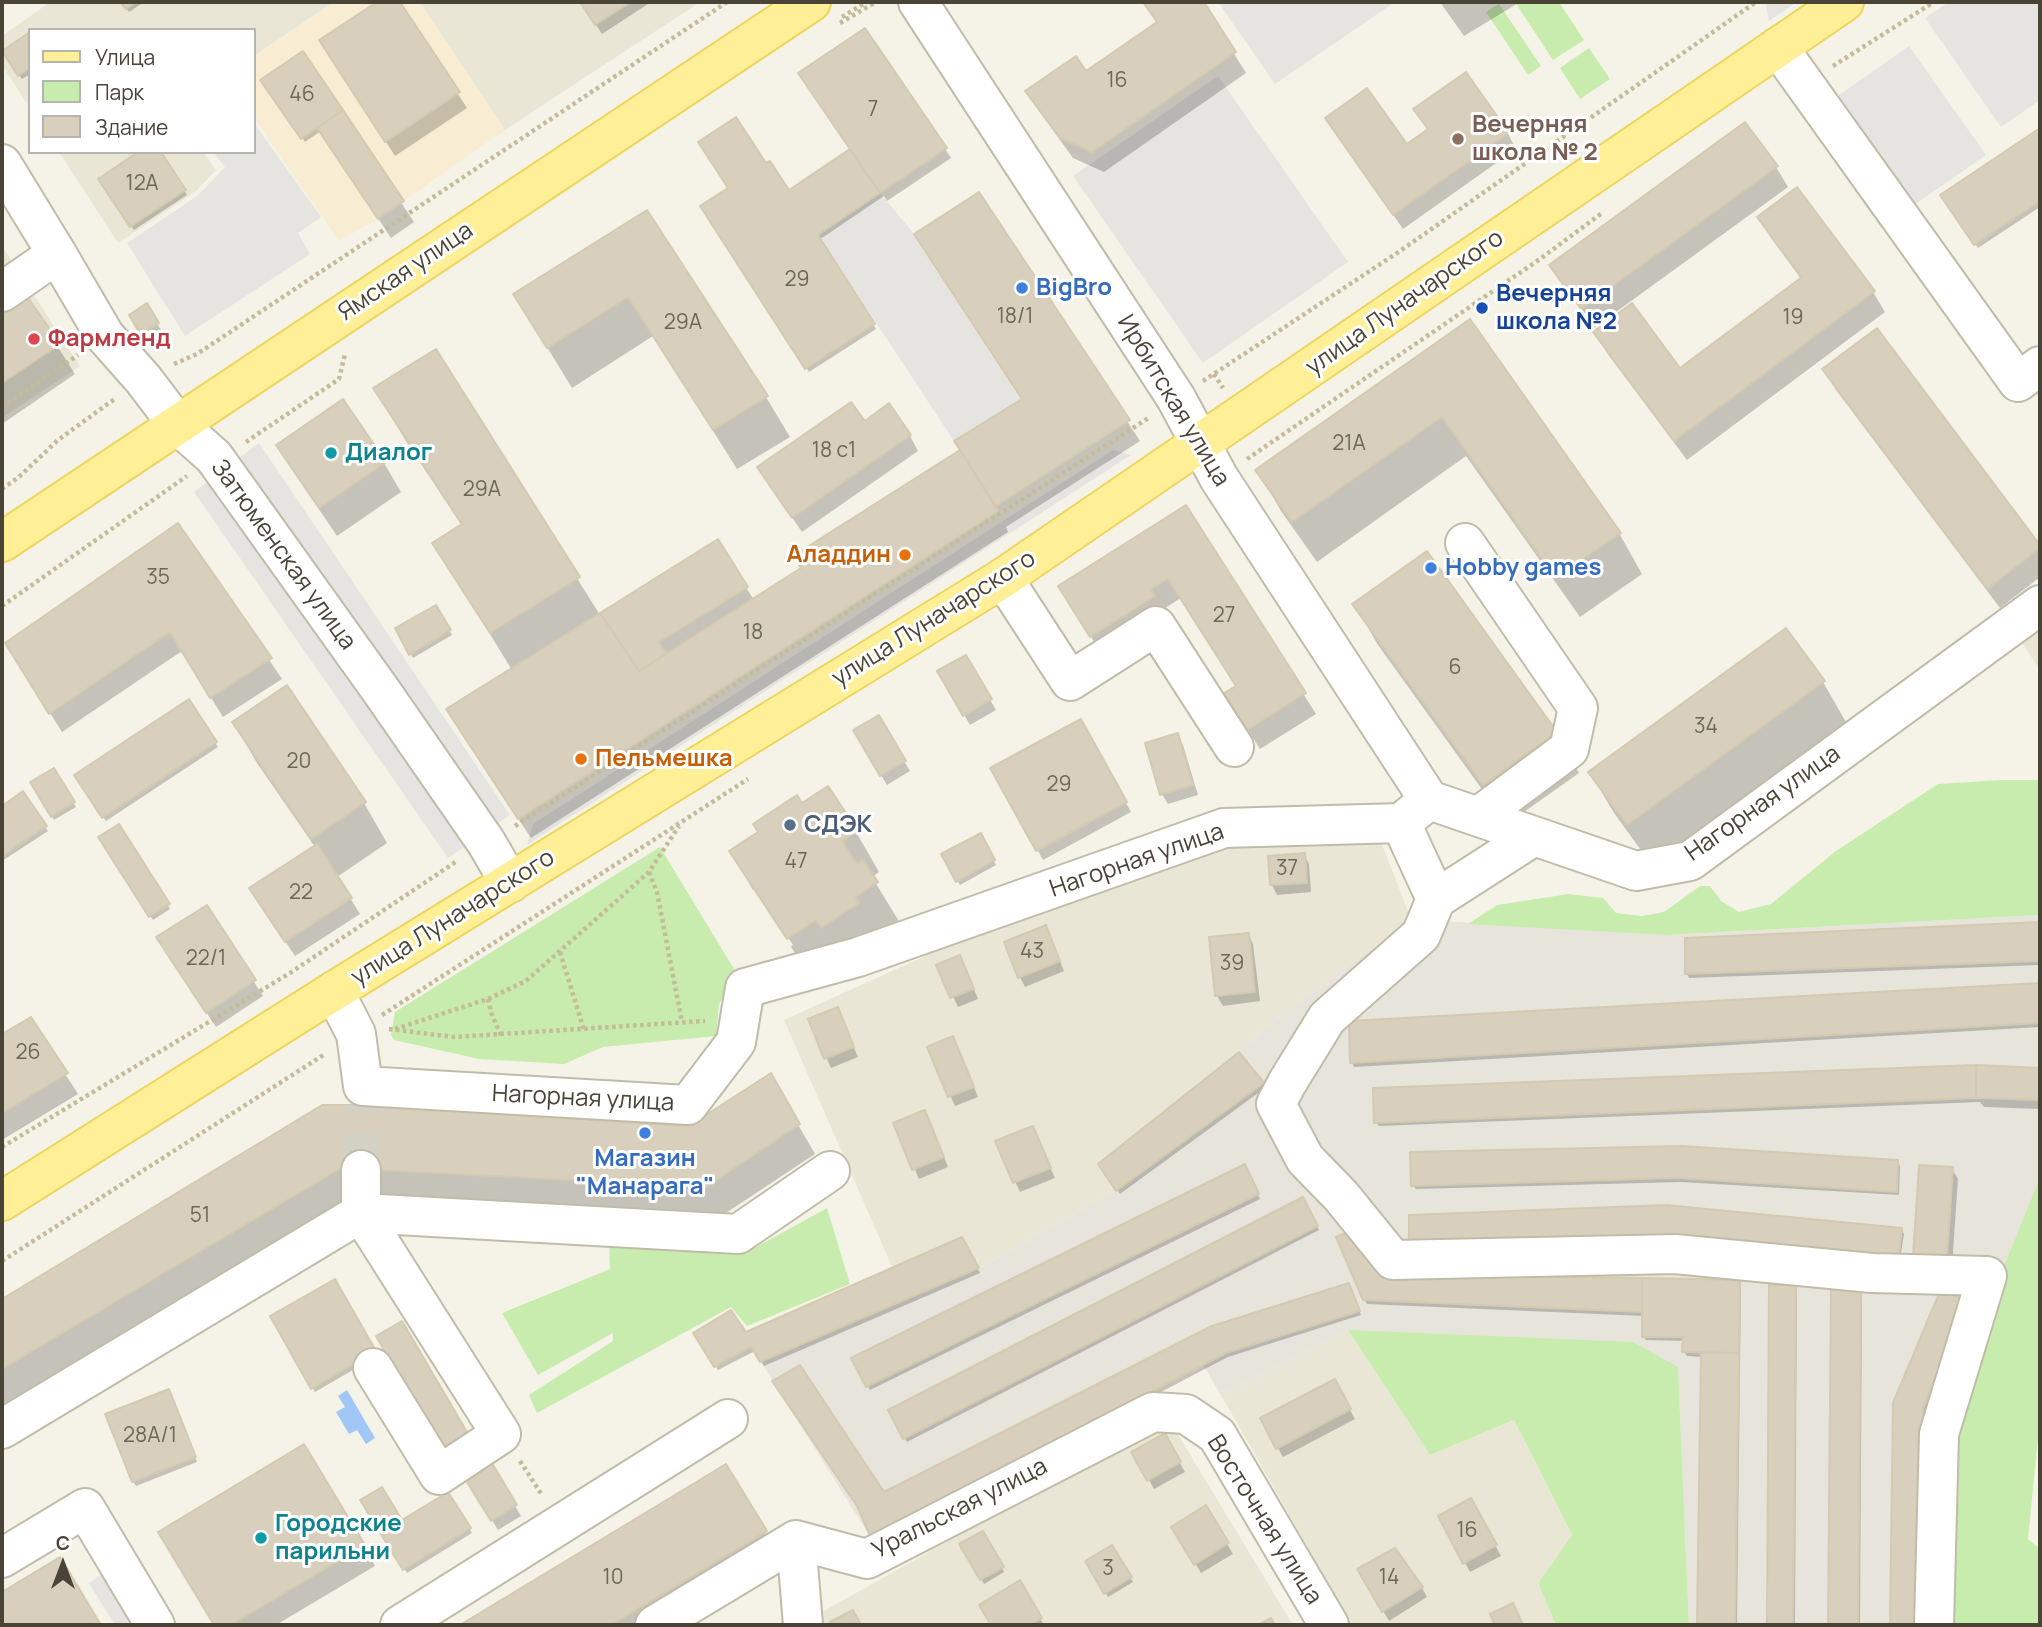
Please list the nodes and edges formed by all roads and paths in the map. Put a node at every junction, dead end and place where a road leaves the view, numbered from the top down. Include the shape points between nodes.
1 (727, 2) edge
2 (811, 2) edge
3 (918, 2) edge
4 (1756, 2) edge
5 (1844, 2) edge
6 (1934, 2) edge
7 (1778, 47) junction
8 (1805, 83) junction
9 (2, 164) edge
10 (1605, 211) dead end
11 (57, 254) junction
12 (2, 292) edge
13 (104, 336) junction
14 (2040, 366) edge
15 (1214, 374) dead end
16 (143, 379) junction
17 (2, 407) edge
18 (1152, 416) dead end
19 (178, 425) junction
20 (1200, 443) junction
21 (1219, 478) junction
22 (2, 489) edge
23 (2, 542) edge
24 (1465, 543) dead end
25 (1003, 578) junction
26 (2040, 605) edge
27 (1234, 747) dead end
28 (751, 778) dead end
29 (1415, 811) junction
30 (1479, 816) junction
31 (681, 824) junction
32 (1534, 836) junction
33 (485, 842) junction
34 (649, 872) junction
35 (510, 883) junction
36 (1436, 899) junction
37 (560, 952) junction
38 (334, 991) junction
39 (488, 999) junction
40 (740, 1018) junction
41 (682, 1022) junction
42 (373, 1028) junction
43 (584, 1030) junction
44 (501, 1035) junction
45 (2, 1147) edge
46 (361, 1170) tunnel mouth
47 (830, 1171) dead end
48 (2, 1201) edge
49 (361, 1213) junction
50 (2, 1261) edge
51 (373, 1367) dead end
52 (1153, 1412) joint
53 (728, 1419) dead end
54 (2, 1429) edge
55 (502, 1434) junction
56 (561, 1523) junction
57 (796, 1540) junction
58 (2, 1558) edge
59 (155, 1625) edge
60 (400, 1625) edge
61 (655, 1625) edge
62 (803, 1625) edge
63 (1329, 1625) edge
64 (1934, 1625) edge

1 - 16 path via 197,354
2 - 19 main road, Ямская улица
3 - 20 street, Ирбитская улица
4 - 15 path via 1400,251
5 - 7 main road, улица Луначарского
6 - 8 path
7 - 8 street
7 - 20 main road, улица Луначарского
8 - 14 street via 2018,382
9 - 11 street, Затюменская улица
10 - 21 path
11 - 12 street
11 - 13 street, Затюменская улица
13 - 16 street, Затюменская улица
13 - 17 path
16 - 19 street, Затюменская улица
16 - 22 path via 58,440
18 - 33 path
19 - 23 main road, Ямская улица
19 - 33 street, Затюменская улица via 214,457
20 - 21 street, Ирбитская улица
20 - 25 main road, улица Луначарского
21 - 29 street, Ирбитская улица
24 - 30 street via 1578,708 1569,749
25 - 27 street via 1070,681 1156,626
25 - 35 main road, улица Луначарского
26 - 32 street, Нагорная улица via 1690,860 1636,871
28 - 31 path
29 - 30 street, Нагорная улица
29 - 36 street, Ирбитская улица
29 - 40 street, Нагорная улица via 1224,828 858,957 745,988
30 - 32 street, Нагорная улица
31 - 34 path
31 - 42 path
32 - 36 street
33 - 35 street, Затюменская улица
33 - 45 path via 290,973
34 - 37 path
34 - 41 path via 657,892
35 - 38 main road, улица Луначарского
36 - 64 street via 1421,935 1327,1018 1276,1104 1305,1159 1393,1260 1675,1254 1872,1273 1987,1276 1938,1434
37 - 39 path via 526,981
37 - 43 path
38 - 42 street, Нагорная улица
38 - 48 main road, улица Луначарского
39 - 42 path
39 - 44 path
40 - 41 path
40 - 42 street, Нагорная улица via 736,1042 688,1105 363,1096
41 - 43 path
42 - 44 path via 454,1037
42 - 50 path
43 - 44 path
46 - 49 street
47 - 49 street via 738,1234
49 - 54 street
49 - 55 street
51 - 55 street via 439,1475
52 - 57 street, Уральская улица via 867,1559
52 - 63 street, Восточная улица via 1186,1414 1217,1435
53 - 56 street
55 - 56 path
56 - 60 street
57 - 61 street
57 - 62 street
58 - 59 street via 85,1508

